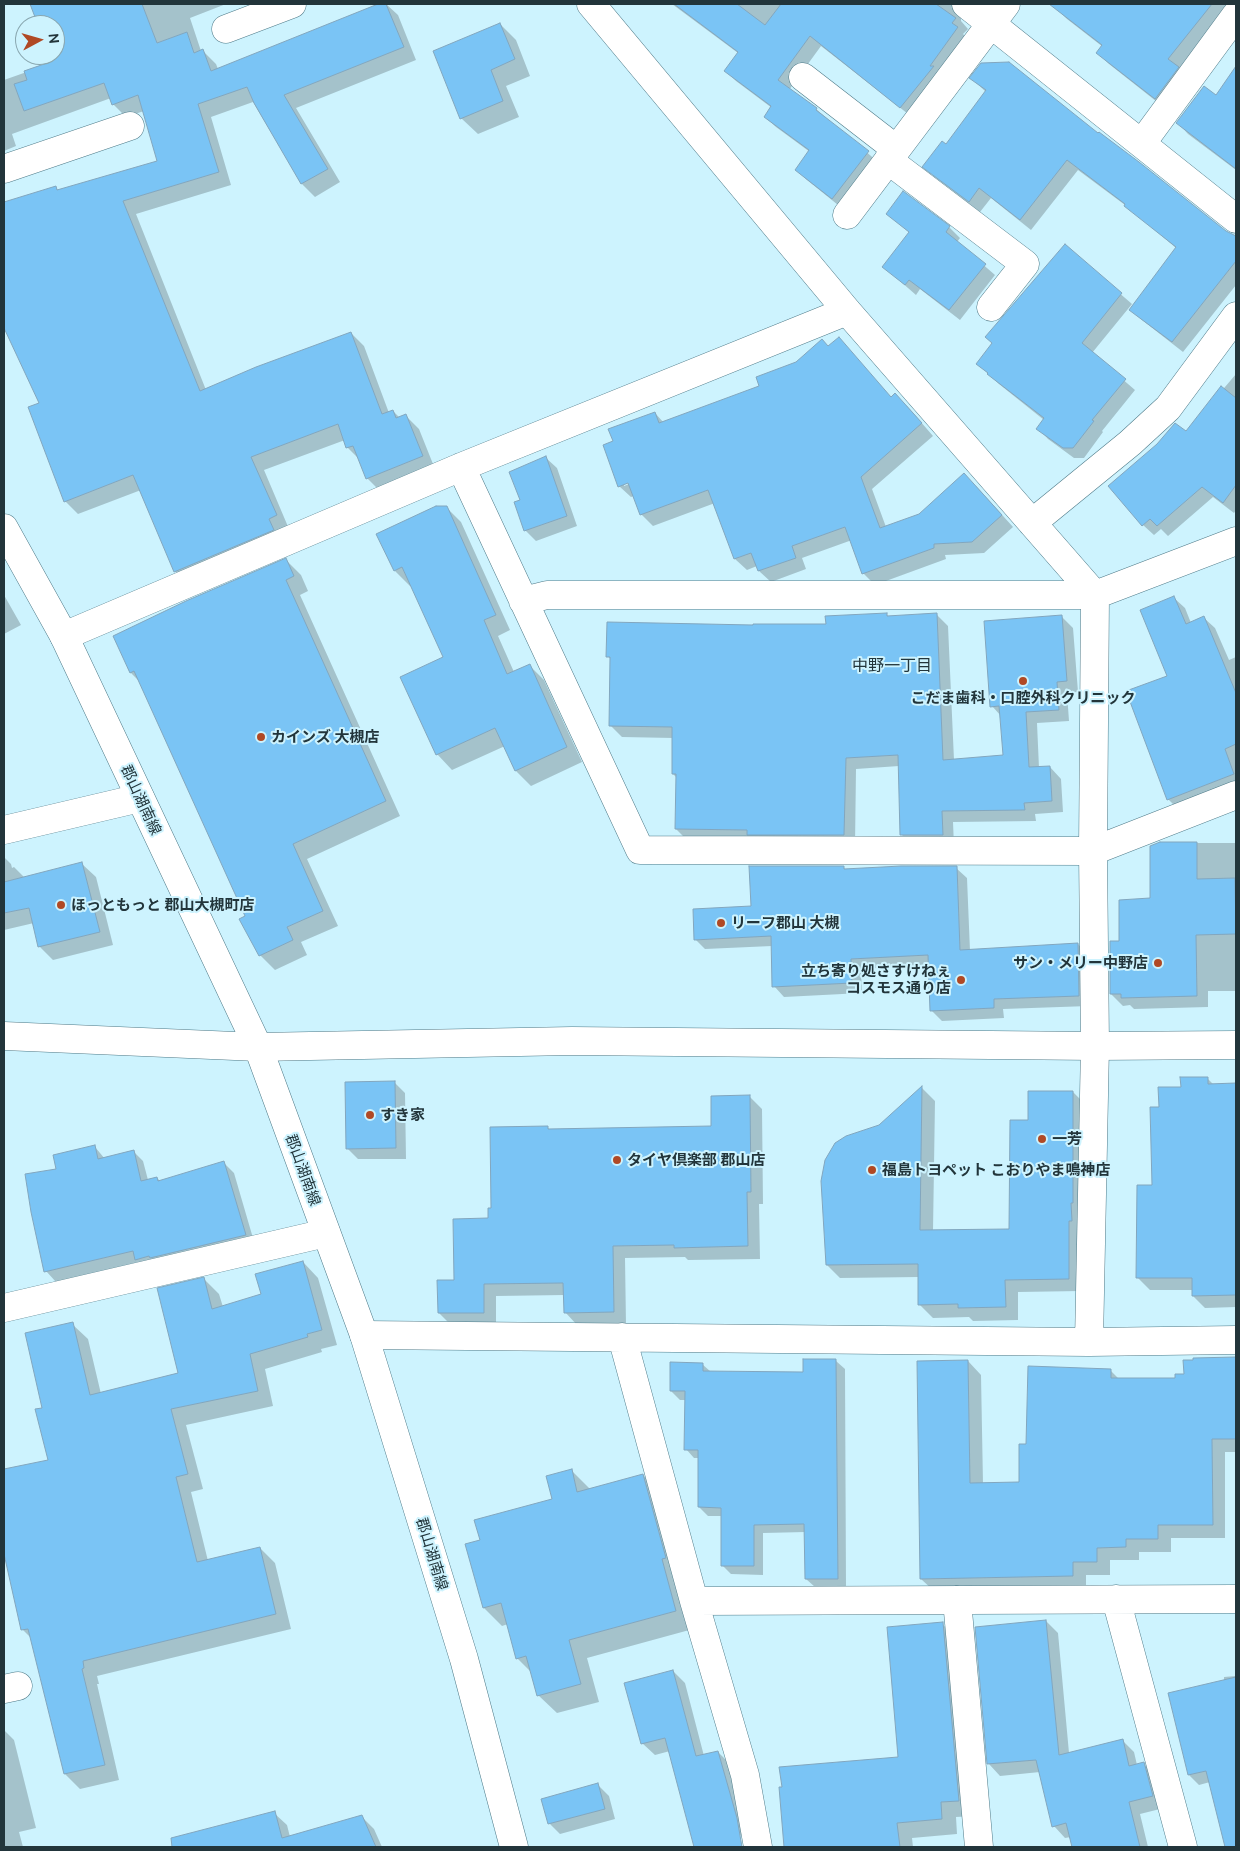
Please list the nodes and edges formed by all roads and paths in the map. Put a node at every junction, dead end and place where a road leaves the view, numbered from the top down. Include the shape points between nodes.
1 (292, 4) edge
2 (591, 4) edge
3 (966, 4) edge
4 (999, 13) edge
5 (1236, 15) edge
6 (226, 29) dead end
7 (804, 76) dead end
8 (130, 126) dead end
9 (1142, 143) junction
10 (892, 154) junction
11 (4, 169) edge
12 (847, 215) dead end
13 (1236, 219) edge
14 (991, 307) dead end
15 (847, 311) junction
16 (1236, 316) edge
17 (461, 468) junction
18 (1032, 524) junction
19 (4, 528) edge
20 (1236, 541) edge
21 (1095, 595) junction
22 (524, 601) junction
23 (64, 636) junction
24 (1236, 795) edge
25 (140, 798) junction
26 (4, 830) edge
27 (1093, 850) junction
28 (4, 1036) edge
29 (1236, 1045) edge
30 (1095, 1046) junction
31 (258, 1047) junction
32 (326, 1233) junction
33 (4, 1308) edge
34 (364, 1335) junction
35 (622, 1337) junction
36 (1236, 1340) edge
37 (1089, 1342) junction
38 (1236, 1598) edge
39 (1116, 1599) junction
40 (958, 1600) junction
41 (694, 1601) junction
42 (514, 1847) edge
43 (758, 1847) edge
44 (978, 1847) edge
45 (1183, 1847) edge

1 - 6 street
2 - 15 street
3 - 4 street
4 - 9 street
4 - 10 street
5 - 9 street
7 - 10 street
8 - 11 street
9 - 13 street
10 - 12 street
10 - 14 street via 1025,264
15 - 17 street
15 - 18 street
16 - 18 street via 1168,408
17 - 22 street
17 - 23 street
18 - 21 street
19 - 23 street, 郡山湖南線
20 - 21 street
21 - 22 street via 547,595
21 - 27 street
22 - 27 street via 640,850
23 - 25 street, 郡山湖南線
24 - 27 street
25 - 26 street
25 - 31 street, 郡山湖南線
27 - 30 street
28 - 31 street
29 - 30 street
30 - 31 street via 572,1041
30 - 37 street
31 - 32 street, 郡山湖南線
32 - 33 street
32 - 34 street, 郡山湖南線
34 - 35 street
34 - 42 street, 郡山湖南線 via 464,1658
35 - 37 street
35 - 41 street
36 - 37 street
38 - 39 street
39 - 40 street
39 - 45 street
40 - 41 street
40 - 44 street
41 - 43 street via 745,1775

